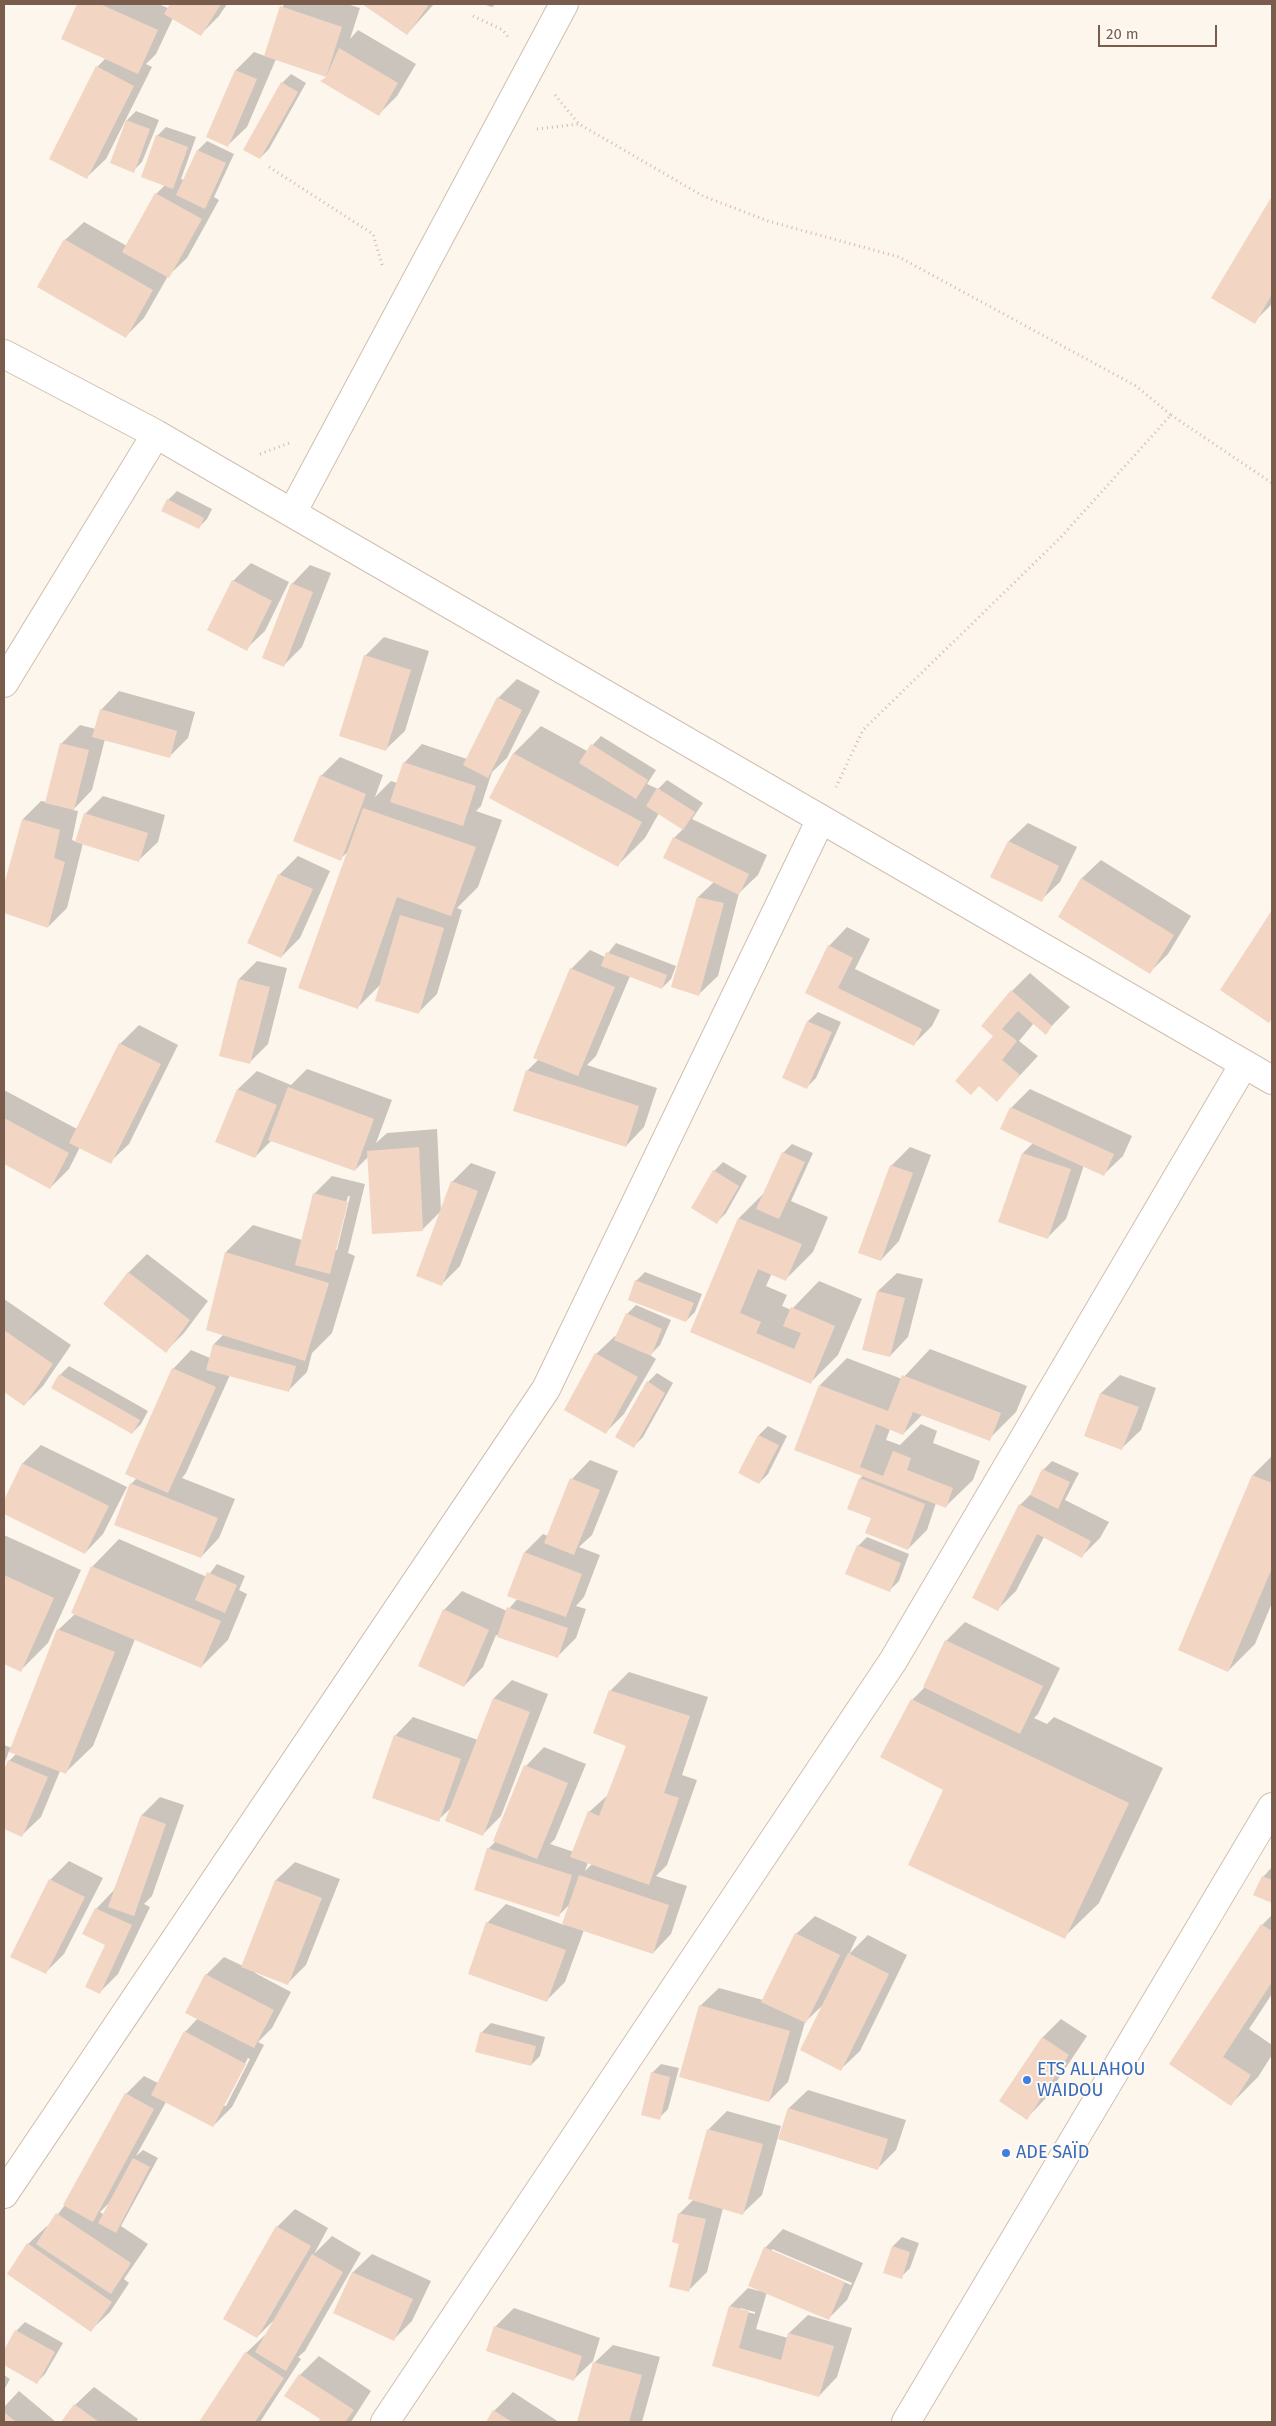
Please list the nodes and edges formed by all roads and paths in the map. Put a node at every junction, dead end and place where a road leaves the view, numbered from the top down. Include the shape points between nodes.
1 (564, 4) edge
2 (473, 16) dead end
3 (531, 66) junction
4 (269, 167) dead end
5 (397, 317) junction
6 (4, 354) edge
7 (1171, 415) junction
8 (338, 426) junction
9 (156, 434) junction
10 (216, 468) junction
11 (1272, 483) edge
12 (292, 513) junction
13 (4, 683) edge
14 (821, 819) junction
15 (1244, 1064) junction
16 (1272, 1080) edge
17 (1272, 1807) edge
18 (4, 2194) edge
19 (385, 2422) edge
20 (906, 2422) edge

1 - 3 street
2 - 3 path via 503,30
3 - 5 street
3 - 7 path via 578,124 703,196 768,221 899,257 1136,386
4 - 5 path via 373,234
5 - 8 street
6 - 9 street
7 - 11 path
7 - 14 path via 1060,538 863,730
8 - 10 path
8 - 12 street
9 - 10 street
9 - 13 street
10 - 12 street
12 - 14 street
14 - 15 street
14 - 18 street via 546,1389
15 - 16 street
15 - 19 street via 893,1661
17 - 20 street

